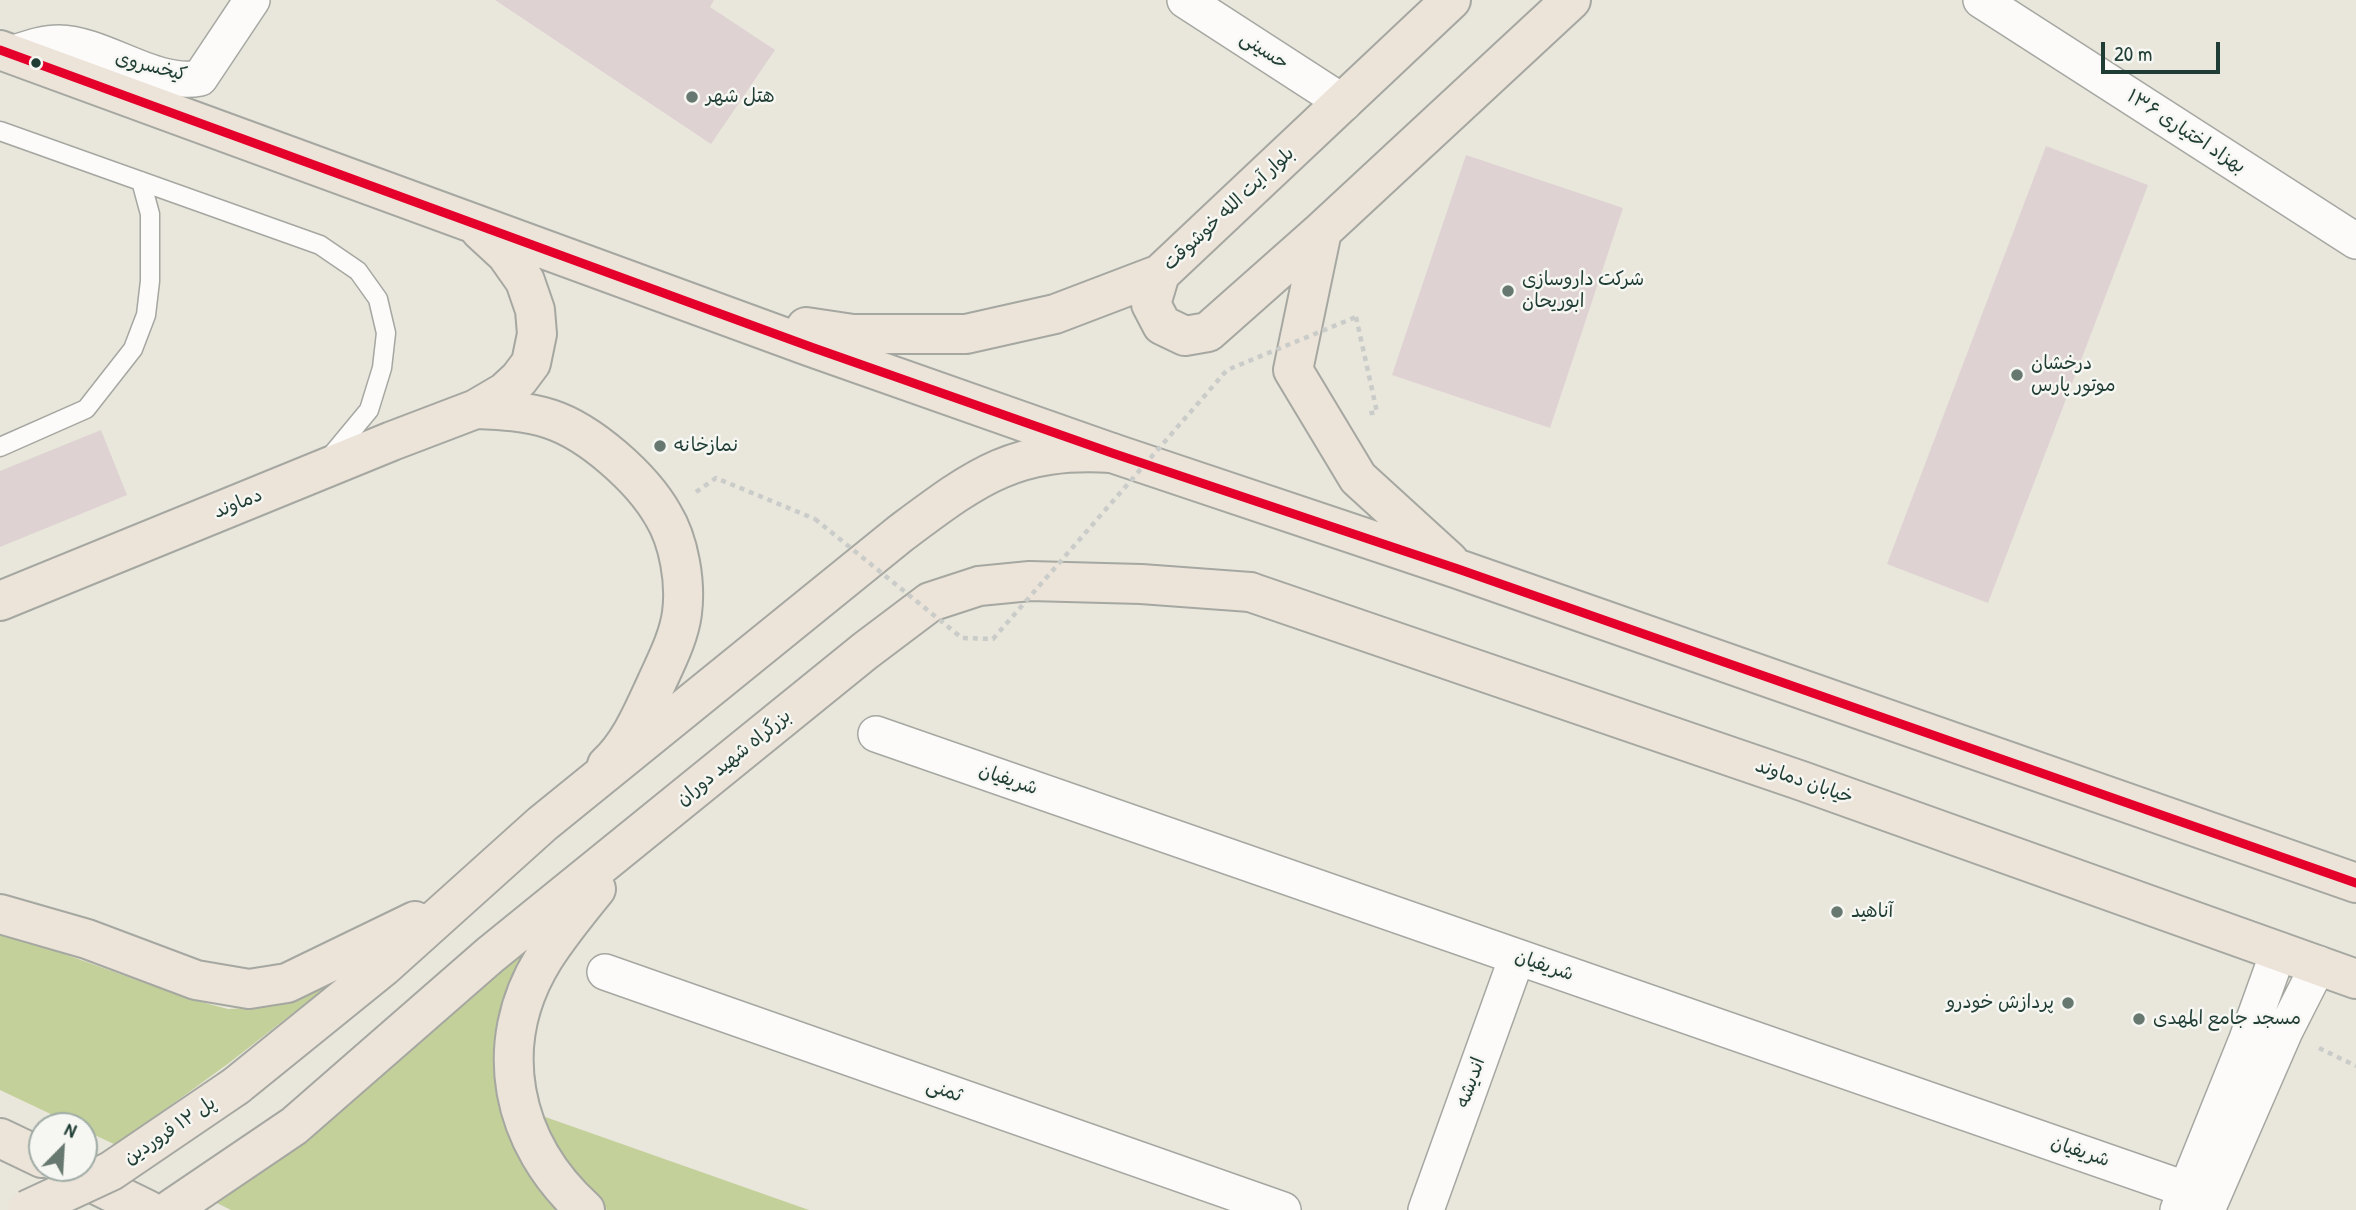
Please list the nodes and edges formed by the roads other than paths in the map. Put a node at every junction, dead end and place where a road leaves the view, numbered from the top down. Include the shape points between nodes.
1 (252, 0) edge
2 (1185, 0) edge
3 (1451, 0) edge
4 (1571, 0) edge
5 (1981, 0) edge
6 (6, 52) edge
7 (1343, 103) junction
8 (0, 131) edge
9 (141, 181) junction
10 (473, 224) junction
11 (1322, 231) junction
12 (2356, 241) edge
13 (1160, 274) junction
14 (709, 310) junction
15 (476, 409) junction
16 (0, 447) edge
17 (1112, 453) junction
18 (319, 471) junction
19 (1458, 569) junction
20 (1250, 592) joint
21 (0, 601) edge
22 (876, 734) dead end
23 (542, 824) junction
24 (637, 836) junction
25 (2356, 883) edge
26 (0, 895) edge
27 (461, 898) junction
28 (0, 914) edge
29 (86, 939) junction
30 (2279, 950) junction
31 (1517, 957) junction
32 (2319, 964) junction
33 (605, 972) dead end
34 (2356, 979) edge
35 (0, 1138) edge
36 (28, 1151) edge
37 (91, 1182) edge
38 (2196, 1202) edge
39 (27, 1210) edge
40 (148, 1210) edge
41 (170, 1210) edge
42 (584, 1210) edge
43 (1283, 1210) edge
44 (1426, 1210) edge

1 - 6 street, کیخسروی via 200,78 165,75 60,43
2 - 7 street, حسینی
3 - 7 main road, بلوار آیت الله خوشوقت
4 - 11 main road
5 - 12 street, بهزاد اختیاری ۱۳۶
6 - 10 main road
7 - 13 main road, بلوار آیت الله خوشوقت
8 - 9 lane
9 - 16 lane via 150,214 150,281 146,315 133,349 86,409
9 - 18 lane via 320,245 358,271 379,299 386,333 383,368 369,410
10 - 14 main road
10 - 15 main road, دماوند via 506,254 526,281 537,334 531,363 519,379
11 - 13 main road via 1208,332 1185,335 1162,325 1151,304
11 - 19 main road via 1293,370 1358,478
13 - 14 main road, بلوار آیت الله خوشوقت via 1055,314 966,334 853,334
14 - 17 main road
15 - 18 main road, دماوند
15 - 23 main road via 518,411 551,419 607,453 664,516 679,565 682,614 649,700 620,754
17 - 19 main road
17 - 23 main road via 1049,454 987,474 961,489
18 - 21 main road, دماوند
19 - 25 main road
20 - 24 main road, بزرگراه شهید دوران via 1030,580 979,586 930,602
20 - 30 main road, خیابان دماوند
22 - 31 street, شریفیان
23 - 27 main road
24 - 41 main road, بزرگراه شهید دوران via 490,955 294,1126
24 - 42 main road via 543,959 515,1034 513,1071 529,1137 553,1175
26 - 29 lane
27 - 29 main road via 287,984 248,989 196,981
27 - 39 main road, پل ۱۲ فروردین, bridge via 236,1086 111,1171
28 - 29 main road
30 - 32 main road, خیابان دماوند
30 - 38 street
31 - 38 street, شریفیان
31 - 44 street, اندیشه
32 - 34 main road, خیابان دماوند
32 - 38 street
33 - 43 street, ثمنی
35 - 36 main road
37 - 40 main road

